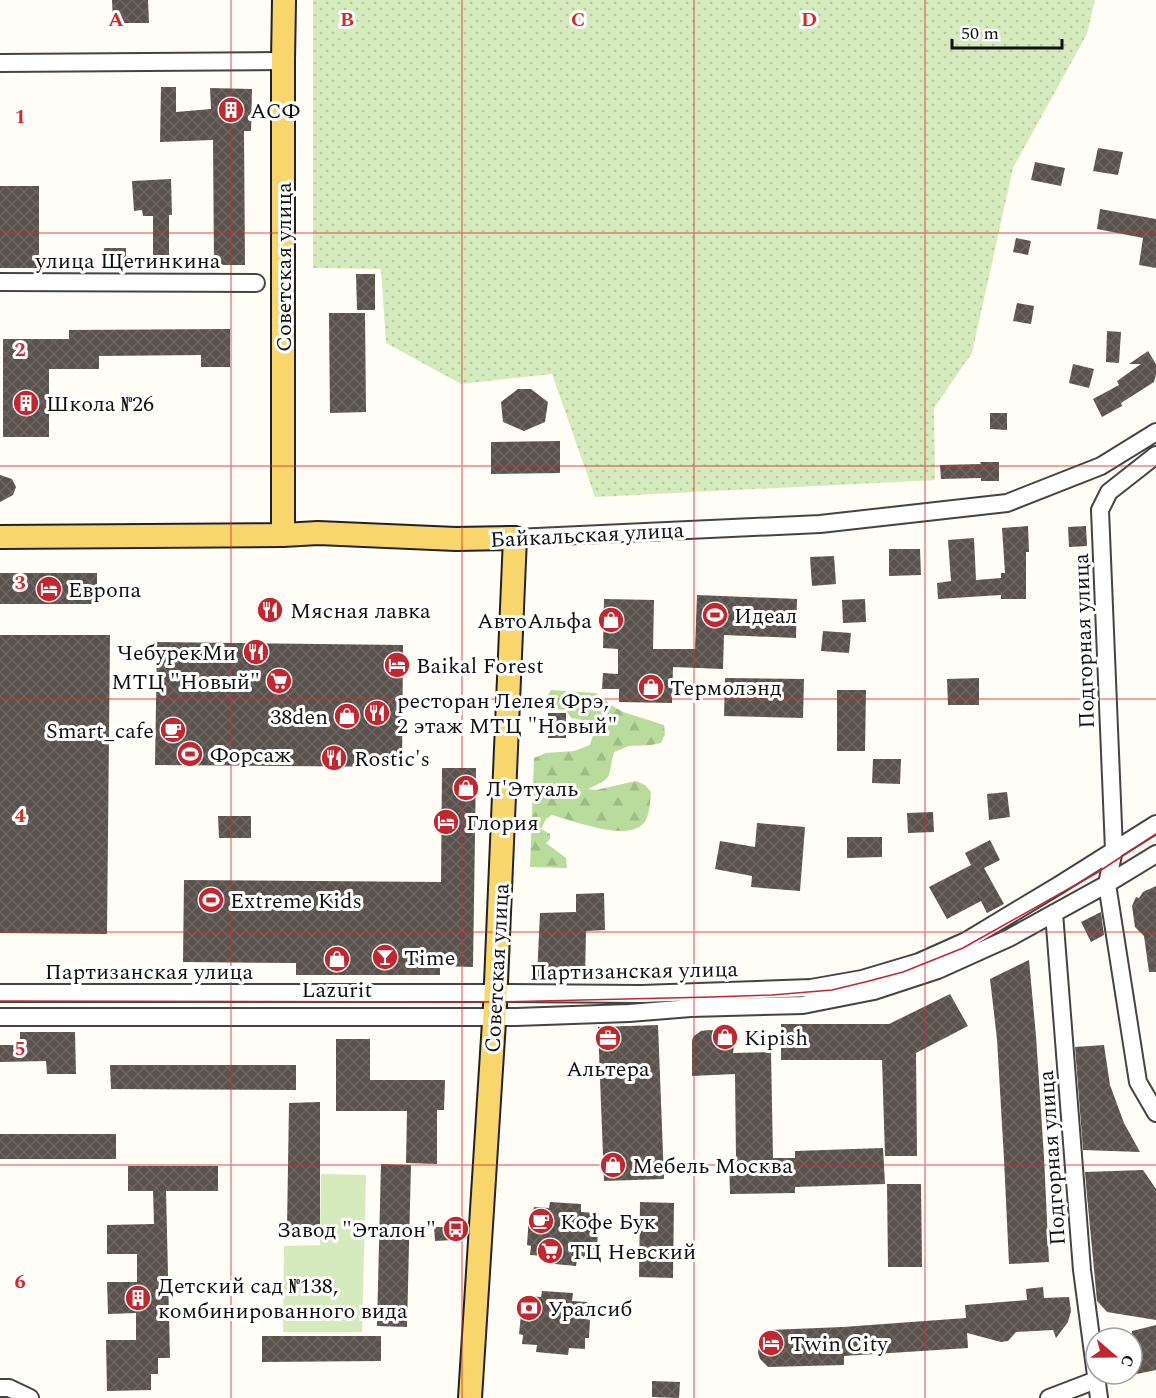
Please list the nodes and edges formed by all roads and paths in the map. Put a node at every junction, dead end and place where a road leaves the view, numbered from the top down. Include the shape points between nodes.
1 (284, 0) edge
2 (283, 61) junction
3 (0, 63) edge
4 (0, 282) edge
5 (256, 283) dead end
6 (1156, 432) edge
7 (1156, 455) edge
8 (283, 535) junction
9 (0, 537) edge
10 (514, 538) junction
11 (1156, 824) edge
12 (1114, 850) junction
13 (1156, 854) edge
14 (1107, 884) junction
15 (1054, 913) junction
16 (0, 993) edge
17 (495, 993) junction
18 (0, 1017) edge
19 (494, 1017) junction
20 (1156, 1113) edge
21 (1089, 1326) edge
22 (1084, 1385) edge
23 (0, 1388) edge
24 (30, 1398) edge
25 (470, 1398) edge
26 (1049, 1398) edge

1 - 2 main road, Советская улица
2 - 3 street
2 - 8 main road, Советская улица
4 - 5 street, улица Щетинкина
6 - 10 street, Байкальская улица via 1101,466 1007,503 820,524
7 - 12 street, Подгорная улица via 1109,492 1100,510
8 - 9 main road, Байкальская улица
8 - 10 main road, Байкальская улица
10 - 17 main road, Советская улица
11 - 12 street, Партизанская улица
12 - 14 street, Подгорная улица
12 - 17 street, Партизанская улица via 966,941 919,962 862,979 782,990
13 - 14 street, Партизанская улица
14 - 15 street, Партизанская улица
14 - 20 street via 1138,1082
15 - 19 street, Партизанская улица via 938,970 874,992 803,1005
15 - 21 street, Подгорная улица
16 - 17 street, Партизанская улица
17 - 19 main road, Советская улица
18 - 19 street, Партизанская улица
19 - 25 main road, Советская улица
22 - 26 street
23 - 24 street

